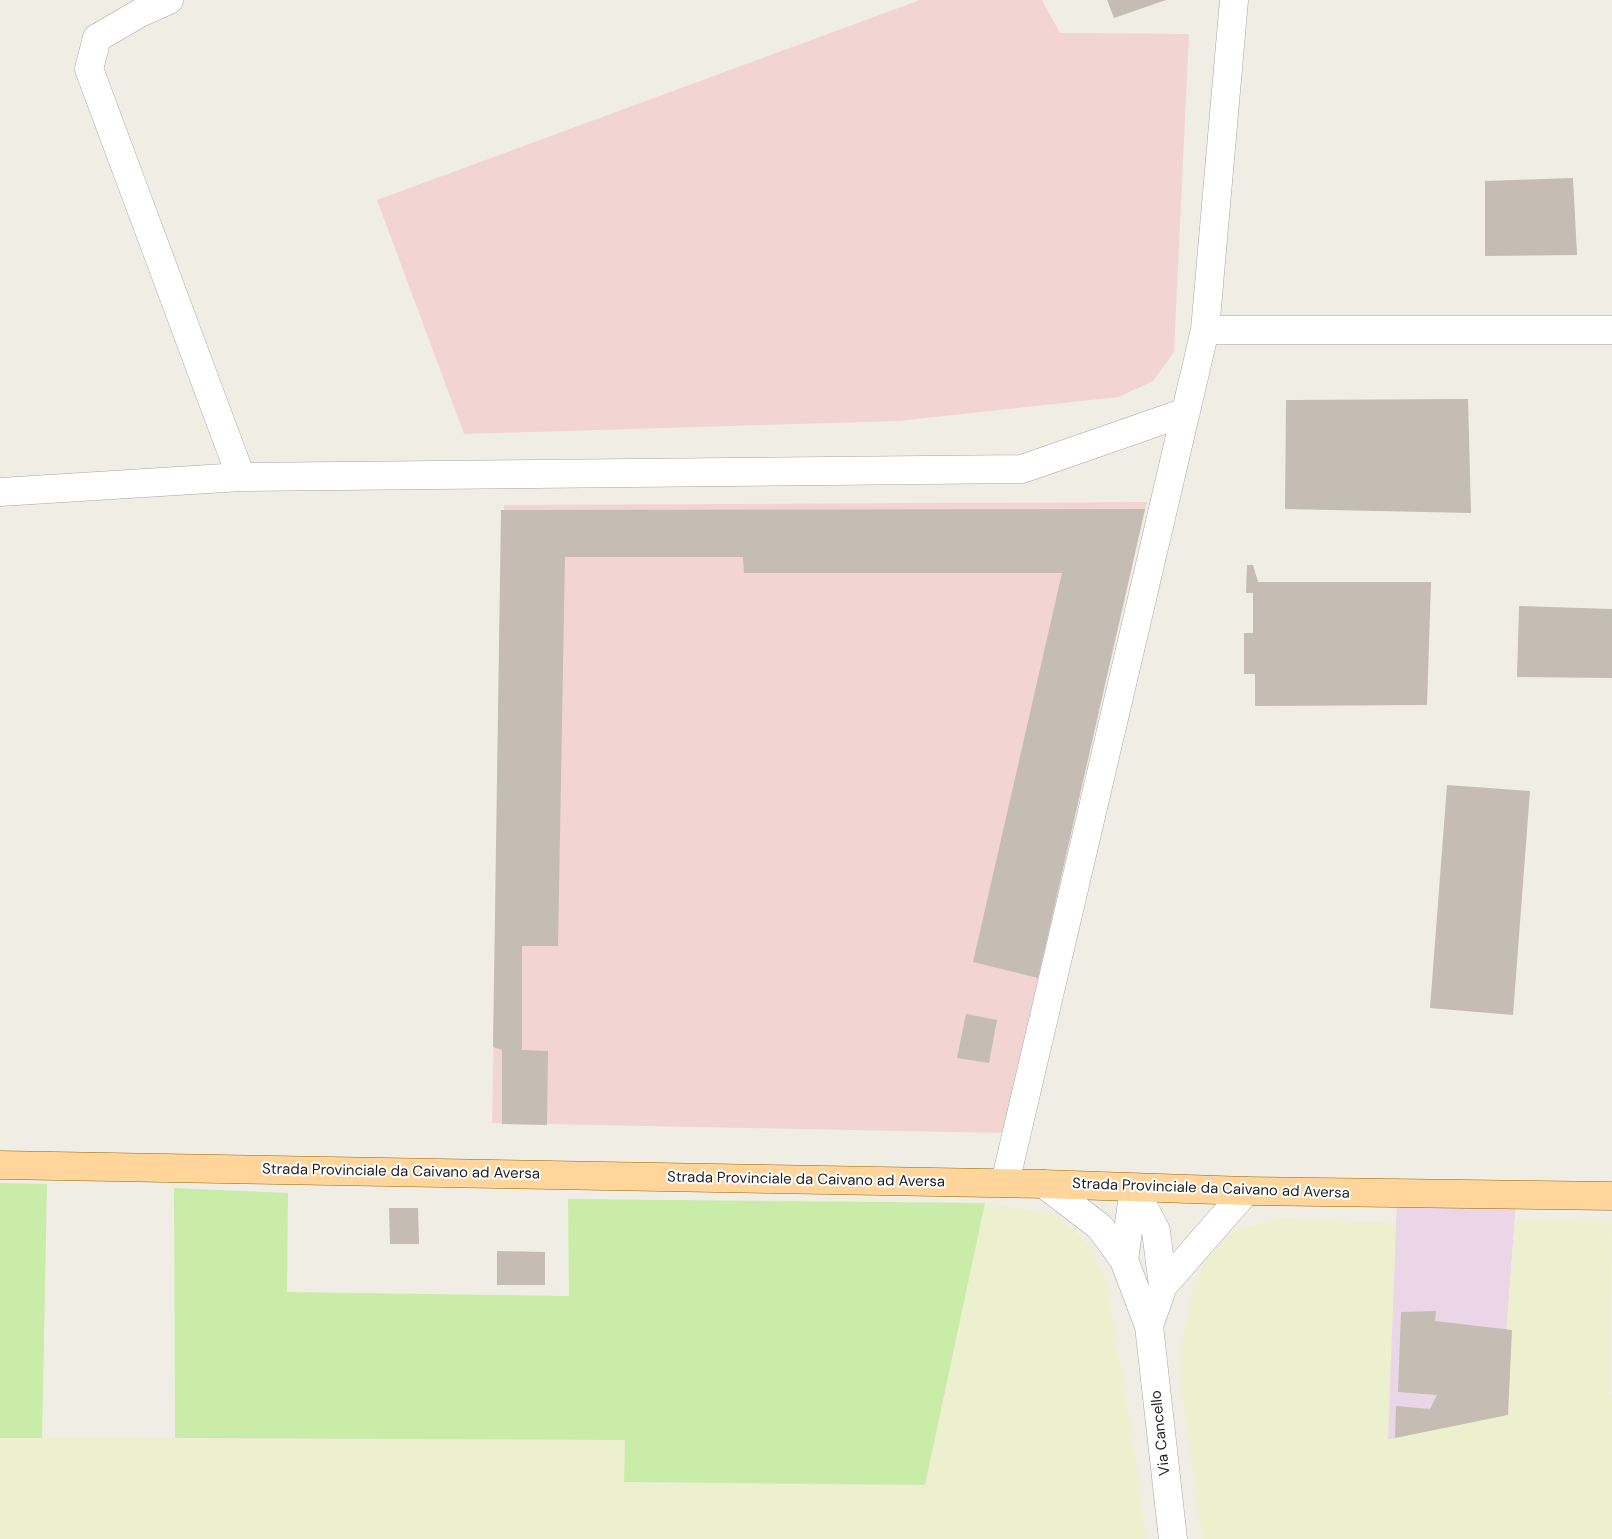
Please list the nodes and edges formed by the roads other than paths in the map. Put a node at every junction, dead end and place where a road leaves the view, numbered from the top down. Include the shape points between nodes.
1 (169, 0) edge
2 (1234, 0) edge
3 (1205, 330) junction
4 (1612, 330) edge
5 (1186, 412) junction
6 (241, 477) junction
7 (0, 492) edge
8 (0, 1165) edge
9 (1005, 1183) junction
10 (1044, 1184) junction
11 (1134, 1188) junction
12 (1246, 1191) junction
13 (1612, 1196) edge
14 (1124, 1260) junction
15 (1163, 1286) junction
16 (1149, 1326) junction
17 (1172, 1539) edge

1 - 6 street via 140,12 97,38 89,69
2 - 3 street
3 - 4 street
3 - 5 street
5 - 6 street via 1022,469
5 - 9 street
6 - 7 street
8 - 9 main road, Strada Provinciale da Caivano ad Aversa
9 - 10 main road, Strada Provinciale da Caivano ad Aversa
10 - 11 main road, Strada Provinciale da Caivano ad Aversa
10 - 14 street via 1100,1227
11 - 12 main road, Strada Provinciale da Caivano ad Aversa
11 - 14 street
11 - 15 street via 1156,1231
12 - 13 main road, Strada Provinciale da Caivano ad Aversa
12 - 15 street
14 - 16 street
15 - 16 street
16 - 17 street, Via Cancello

